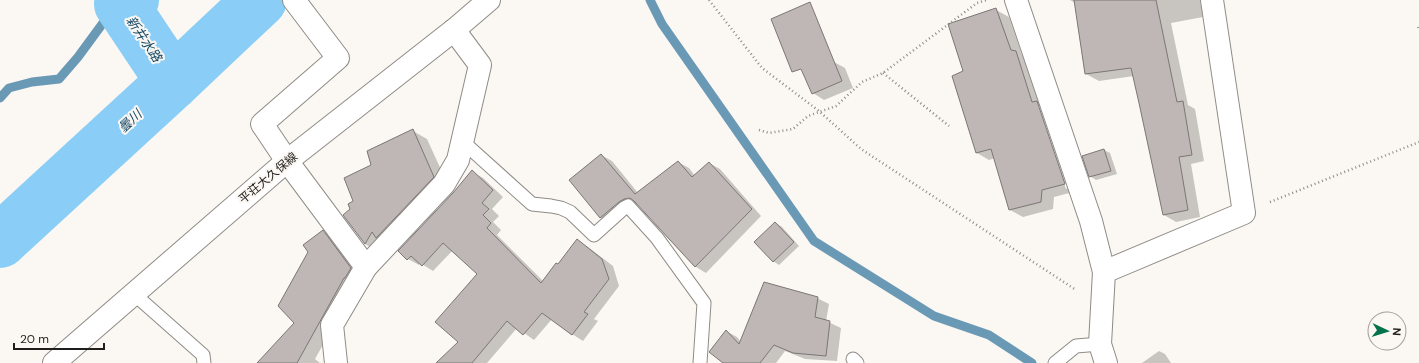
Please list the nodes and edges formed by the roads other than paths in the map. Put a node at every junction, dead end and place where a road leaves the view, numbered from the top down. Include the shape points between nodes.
1 (294, 0) edge
2 (489, 0) edge
3 (1016, 0) edge
4 (1212, 0) edge
5 (454, 30) junction
6 (462, 142) junction
7 (287, 161) junction
8 (366, 267) junction
9 (1104, 272) junction
10 (134, 294) junction
11 (1103, 354) edge
12 (1057, 361) edge
13 (54, 363) edge
14 (204, 363) edge
15 (336, 363) edge
16 (700, 363) edge

1 - 7 street via 338,58 262,124
2 - 5 street, 平荘大久保線
3 - 9 street via 1091,222
4 - 9 street via 1244,213
5 - 6 street via 480,65
5 - 7 street, 平荘大久保線
6 - 8 street via 458,160 444,184
6 - 16 lane via 532,204 561,208 570,212 594,236 628,206 656,238 704,303
7 - 8 street
7 - 10 street, 平荘大久保線
8 - 15 street via 332,325
9 - 11 street
10 - 13 street, 平荘大久保線
10 - 14 lane via 203,355
11 - 12 lane via 1076,346

